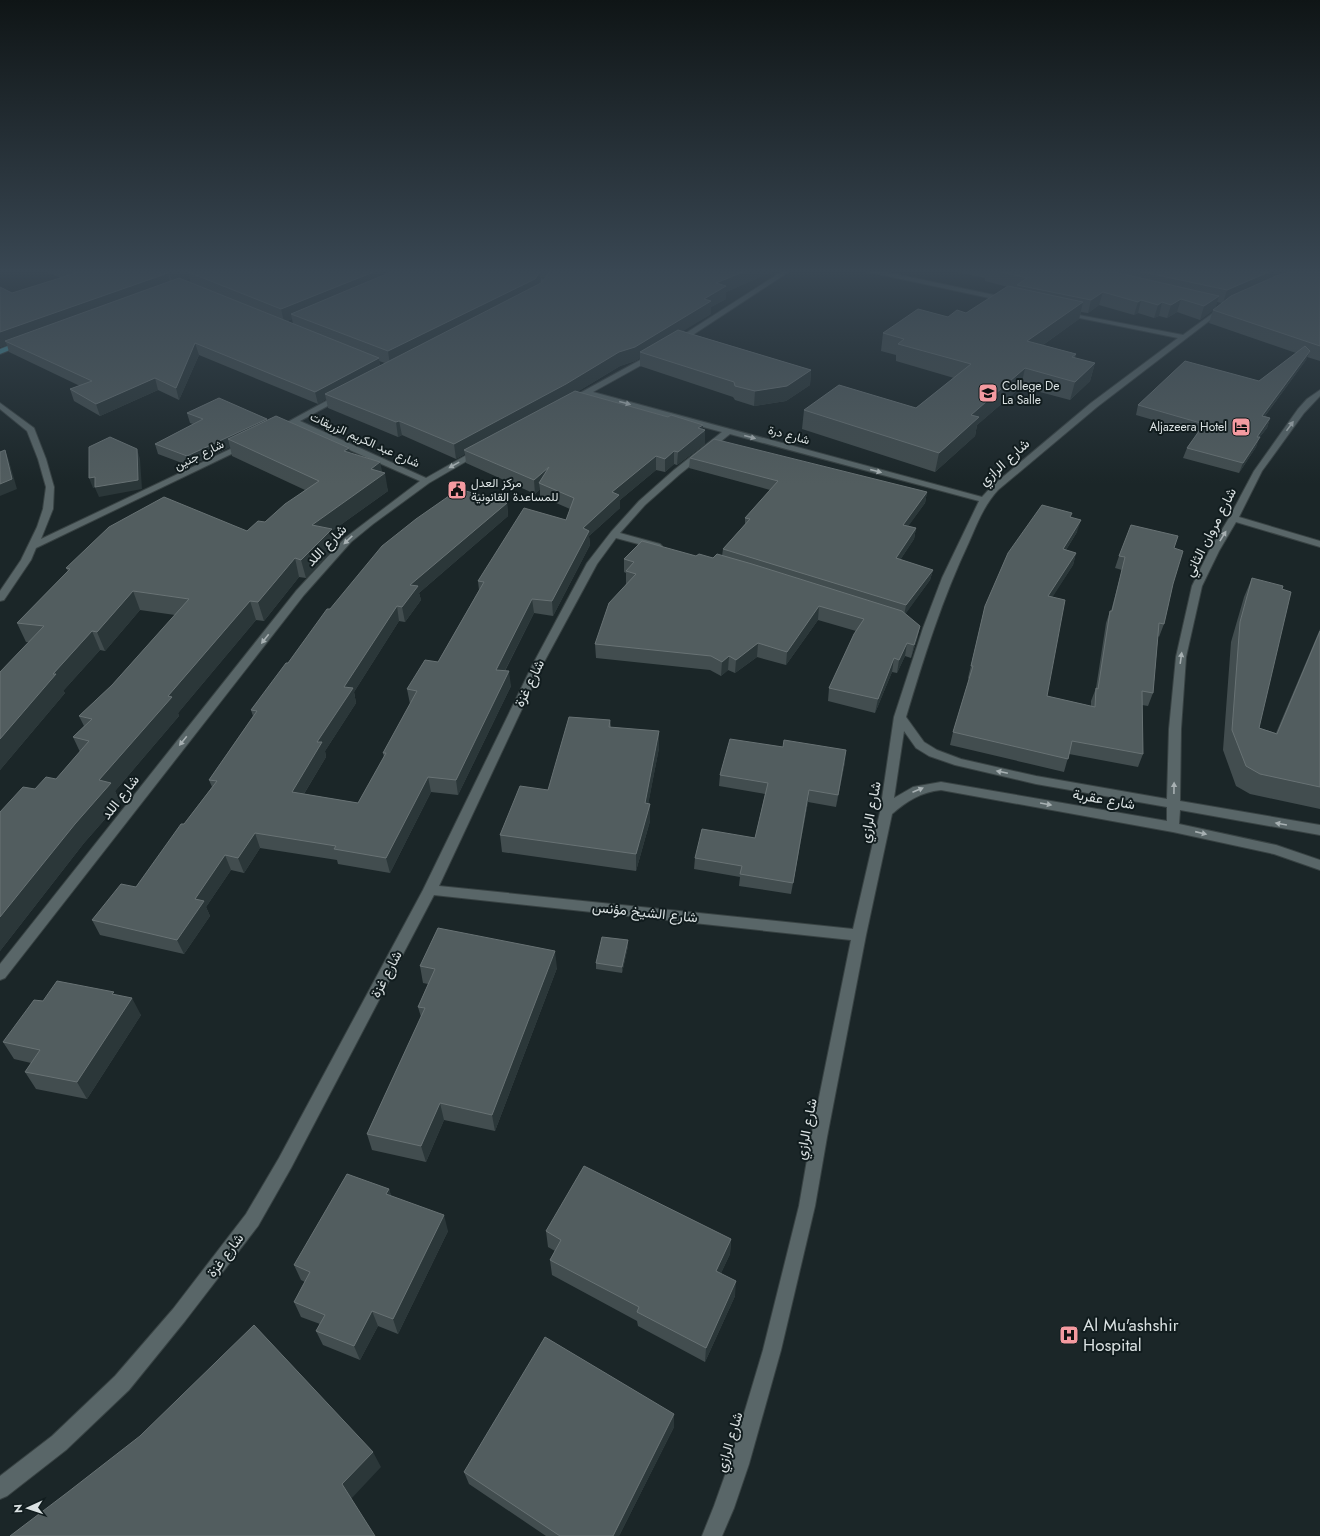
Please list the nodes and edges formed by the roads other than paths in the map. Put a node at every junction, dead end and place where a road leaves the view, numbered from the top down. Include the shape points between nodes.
1 (29, 341) edge
2 (677, 341) edge
3 (1178, 341) edge
4 (0, 352) edge
5 (351, 391) edge
6 (1320, 392) edge
7 (587, 393) junction
8 (0, 405) edge
9 (561, 407) edge
10 (294, 422) junction
11 (729, 431) junction
12 (272, 432) edge
13 (251, 443) edge
14 (488, 446) edge
15 (426, 481) junction
16 (984, 500) junction
17 (1234, 518) junction
18 (614, 534) junction
19 (1320, 544) edge
20 (34, 546) junction
21 (666, 549) edge
22 (0, 598) edge
23 (900, 717) junction
24 (1173, 804) junction
25 (886, 812) junction
26 (1173, 827) junction
27 (1320, 830) edge
28 (1320, 865) edge
29 (430, 890) junction
30 (859, 935) junction
31 (0, 974) edge
32 (0, 1489) edge
33 (712, 1536) edge

1 - 4 main road
2 - 7 street
3 - 16 street, شارع الرازي via 1094,405
5 - 10 street
17 -> 6 street, شارع مروان الثاني via 1258,471 1301,411
7 - 9 street
7 -> 11 street, شارع درة
8 - 20 street via 31,430 50,487 48,509
10 - 12 street
10 - 15 street, شارع عبد الكريم الزريقات
11 -> 16 street, شارع درة
11 - 18 street, شارع غزة via 677,472
13 - 20 street, شارع جنين
14 -> 15 street, شارع اللد
15 -> 31 street, شارع اللد via 348,540 300,593
16 - 23 street, شارع الرازي via 924,627
17 - 19 street
24 -> 17 street, شارع مروان الثاني via 1175,729 1181,657 1197,586
18 - 21 street
18 - 29 street, شارع غزة via 592,563 556,630
20 - 22 street
24 -> 23 street, شارع عقربة via 1036,780 959,762 920,746
23 - 25 street, شارع الرازي
24 - 26 street, شارع مروان الثاني
27 -> 24 street, شارع عقربة
25 -> 26 street, شارع عقربة via 905,796 927,786 941,786
25 - 30 street, شارع الرازي
26 -> 28 street, شارع عقربة via 1276,850
29 - 30 street, شارع الشيخ مؤنس
29 - 32 street, شارع غزة via 252,1220 179,1315 122,1383 59,1443
30 - 33 street, شارع الرازي via 800,1236 740,1464

